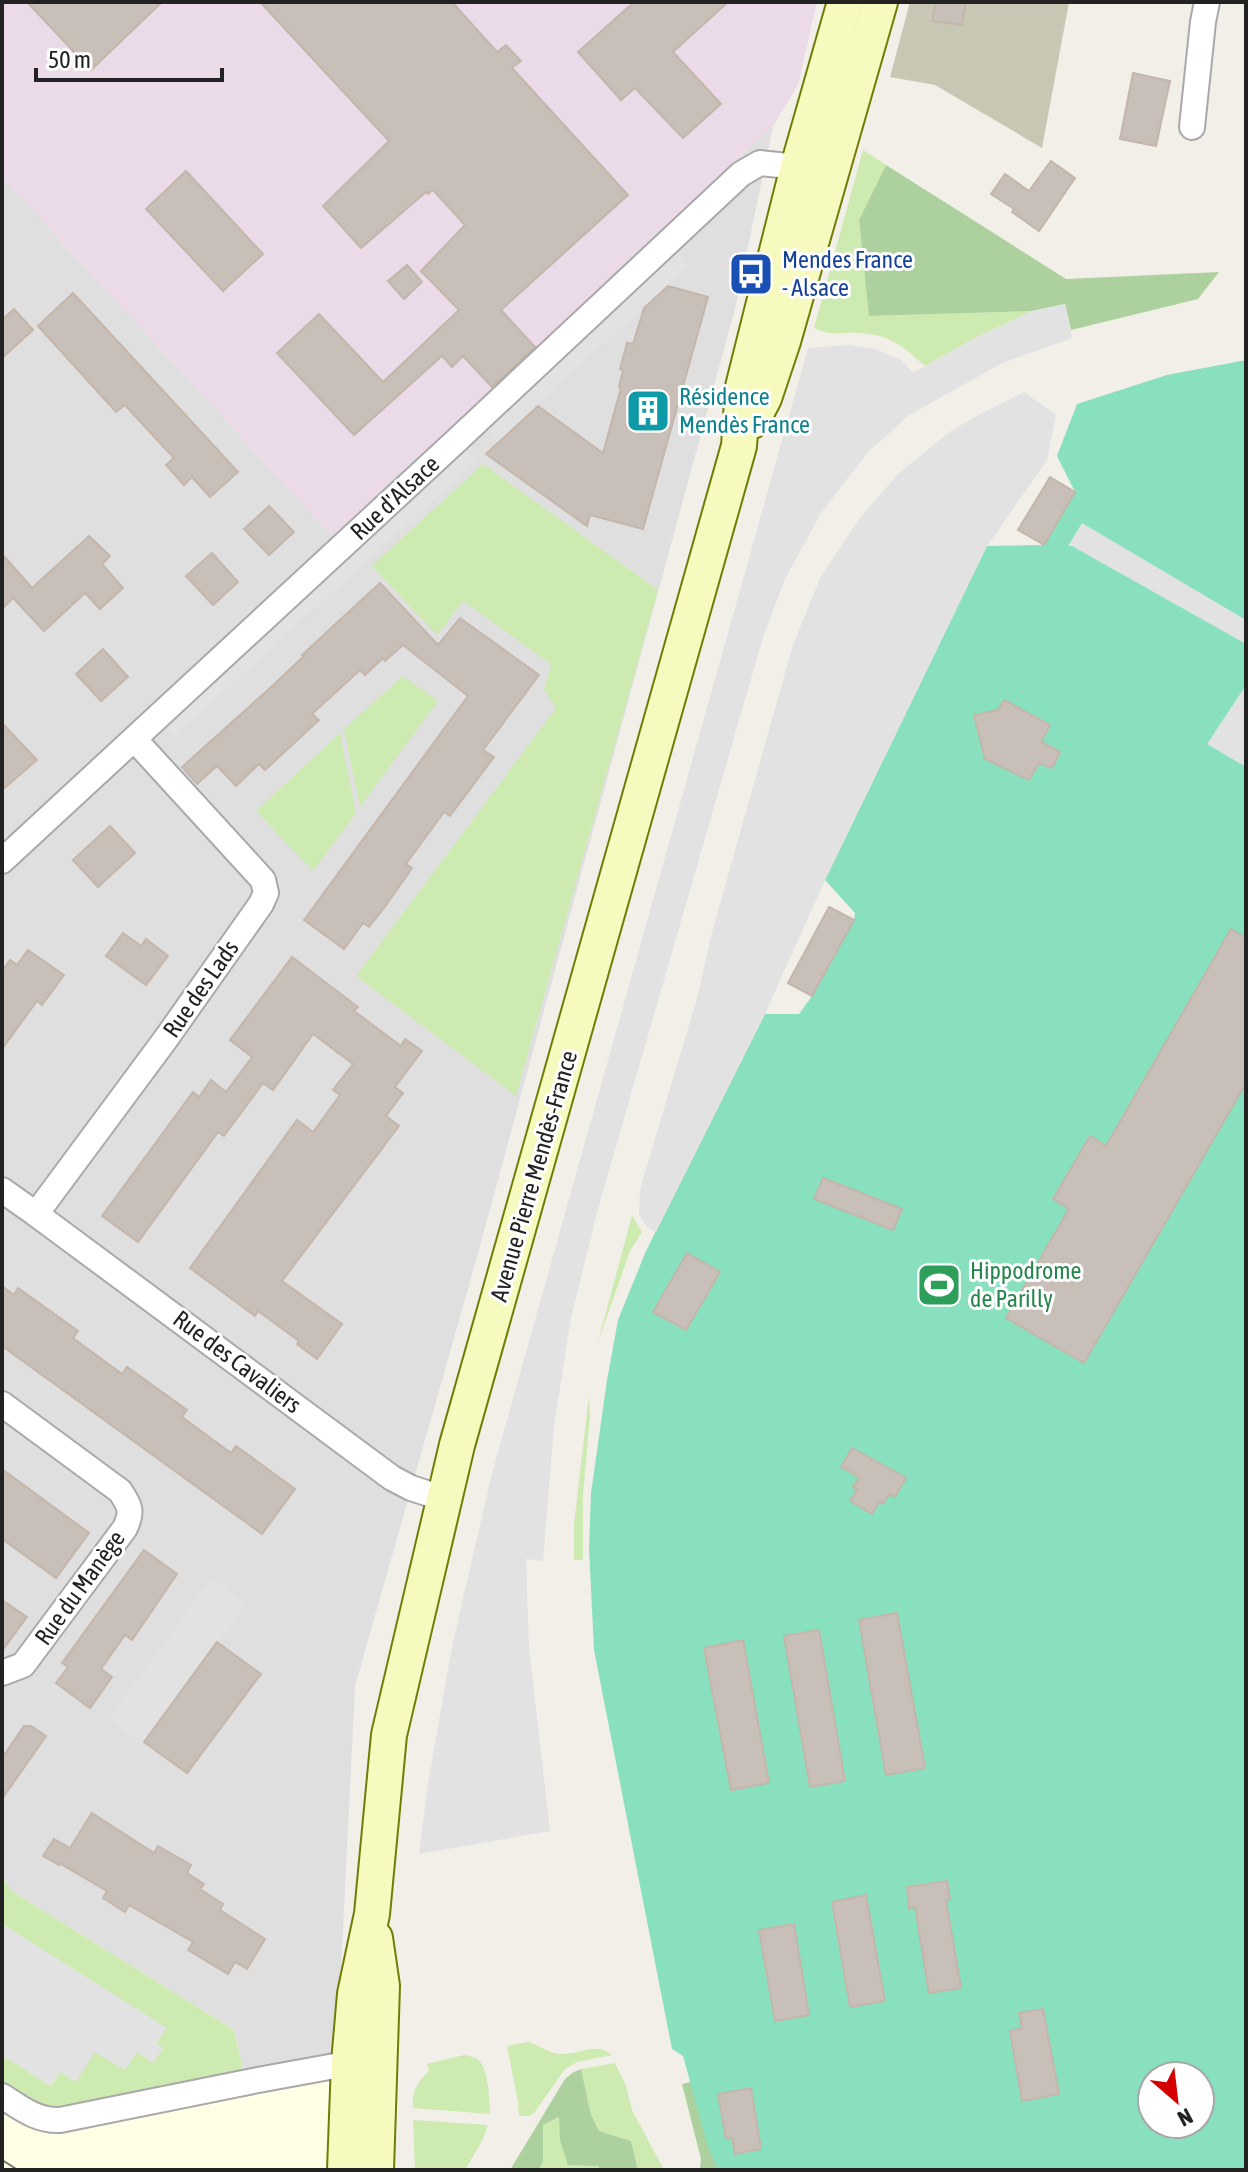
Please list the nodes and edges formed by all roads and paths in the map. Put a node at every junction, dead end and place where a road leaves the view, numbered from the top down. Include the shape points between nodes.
1 (880, 2) edge
2 (1207, 2) edge
3 (844, 3) edge
4 (1192, 127) dead end
5 (798, 167) junction
6 (753, 392) junction
7 (135, 740) junction
8 (2, 861) edge
9 (2, 1190) edge
10 (36, 1214) junction
11 (2, 1404) edge
12 (445, 1499) junction
13 (2, 1673) edge
14 (364, 2060) junction
15 (2, 2096) edge
16 (345, 2170) edge
17 (376, 2170) edge

1 - 6 main road via 783,341
2 - 4 street
3 - 5 main road
5 - 6 main road
5 - 7 street, Rue d'Alsace via 760,163 741,174
6 - 12 main road, Avenue Pierre Mendès-France
7 - 8 street, Rue d'Alsace
7 - 10 street, Rue des Lads via 263,880 266,893
9 - 10 street
10 - 12 street, Rue des Cavaliers via 392,1478
11 - 13 street, Rue du Manège via 120,1491 131,1515 23,1665
12 - 14 main road, Avenue Pierre Mendès-France via 389,1735 372,1914 355,1994
14 - 15 street via 60,2120 36,2117
14 - 16 main road, Avenue Pierre Mendès-France
14 - 17 main road, Avenue Pierre Mendès-France

